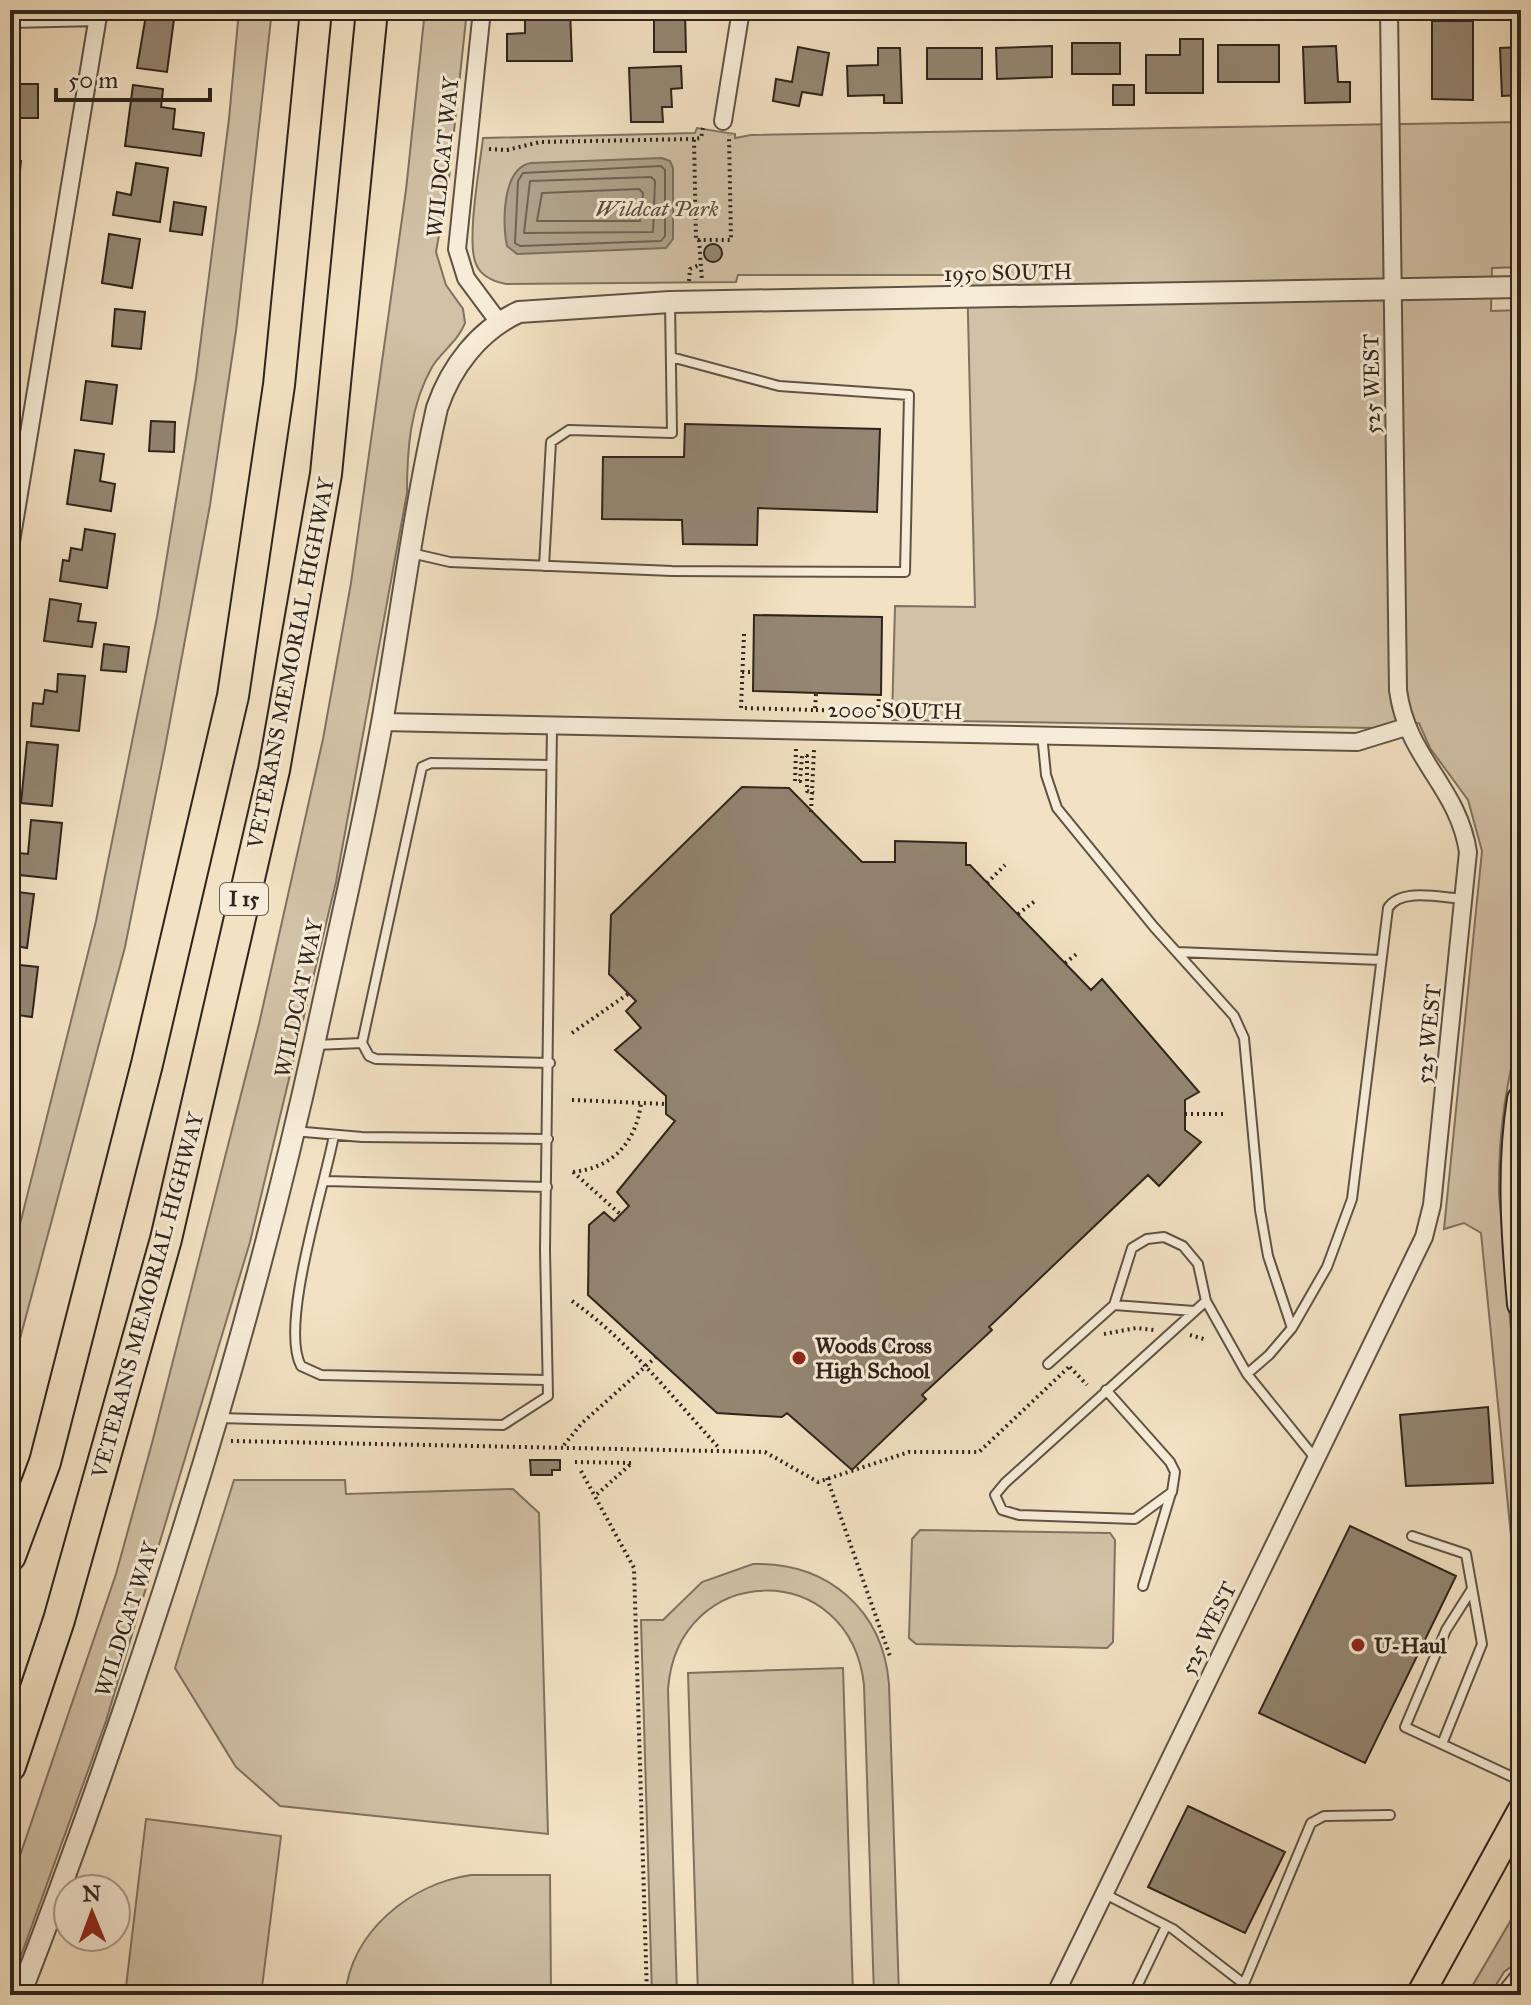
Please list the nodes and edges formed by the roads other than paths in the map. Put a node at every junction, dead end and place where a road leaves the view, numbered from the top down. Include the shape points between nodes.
1 (316, 10) edge
2 (372, 10) edge
3 (482, 10) edge
4 (741, 10) edge
5 (1389, 10) edge
6 (98, 14) edge
7 (10, 19) edge
8 (726, 127) road end
9 (1521, 287) edge
10 (1392, 290) junction
11 (670, 302) junction
12 (498, 321) junction
13 (671, 357) junction
14 (10, 548) edge
15 (411, 553) junction
16 (544, 566) junction
17 (382, 722) junction
18 (552, 726) junction
19 (1406, 727) junction
20 (1042, 734) junction
21 (551, 765) junction
22 (1465, 899) junction
23 (1177, 952) junction
24 (1381, 960) junction
25 (362, 1043) junction
26 (314, 1045) junction
27 (550, 1063) junction
28 (1521, 1099) edge
29 (292, 1131) junction
30 (334, 1135) junction
31 (548, 1139) junction
32 (326, 1181) junction
33 (547, 1187) junction
34 (1206, 1301) junction
35 (1521, 1304) edge
36 (1114, 1305) junction
37 (1194, 1311) junction
38 (1292, 1328) junction
39 (1048, 1364) dead end
40 (1247, 1374) junction
41 (547, 1380) junction
42 (1106, 1390) junction
43 (216, 1418) junction
44 (1315, 1458) junction
45 (1172, 1492) junction
46 (1412, 1536) dead end
47 (10, 1556) edge
48 (1143, 1586) dead end
49 (1472, 1589) junction
50 (1442, 1744) junction
51 (10, 1766) edge
52 (1521, 1781) edge
53 (1521, 1811) edge
54 (1390, 1815) dead end
55 (1104, 1894) junction
56 (1166, 1926) junction
57 (1521, 1968) edge
58 (1244, 1984) junction
59 (20, 1995) edge
60 (1055, 1995) edge
61 (1133, 1995) edge
62 (1252, 1995) edge
63 (1420, 1995) edge
64 (1499, 1995) edge

1 - 47 highway, I 15 via 279,385 233,696 147,1064 49,1447
2 - 51 highway, VETERANS MEMORIAL HIGHWAY / I 15 via 326,474 274,770 166,1239 59,1620
3 - 12 street, WILDCAT WAY via 457,249 466,278
4 - 8 street
5 - 10 street, 525 WEST
6 - 7 street
6 - 14 street
9 - 10 street, 1950 SOUTH
10 - 11 street, 1950 SOUTH
10 - 19 street, 525 WEST via 1397,674
11 - 12 street, 1950 SOUTH via 519,312
11 - 13 lane
12 - 15 street, WILDCAT WAY via 466,354 444,388
13 - 16 lane via 672,433 569,430 551,442
13 - 16 lane via 779,386 909,395 905,572
15 - 16 lane via 450,562
15 - 17 street, WILDCAT WAY
17 - 18 street, 2000 SOUTH
17 - 26 street, WILDCAT WAY
18 - 20 street, 2000 SOUTH
18 - 21 lane
19 - 20 street, 2000 SOUTH via 1357,742
19 - 22 street, 525 WEST via 1459,813 1468,852
20 - 23 lane via 1046,775 1057,808
21 - 25 lane via 422,767
21 - 27 lane
22 - 24 lane via 1393,900
22 - 44 street, 525 WEST via 1429,1221
23 - 24 lane
23 - 38 lane via 1234,1016 1244,1038 1260,1210 1268,1256
24 - 38 lane via 1352,1199 1327,1267
25 - 26 lane
25 - 27 lane via 376,1059
26 - 29 street, WILDCAT WAY
27 - 31 lane
28 - 35 main road via 1513,1199
29 - 30 lane
29 - 43 street, WILDCAT WAY
30 - 31 lane
30 - 32 lane
31 - 33 lane
32 - 33 lane
32 - 41 lane via 296,1304 295,1343 301,1366 321,1375
33 - 41 lane
34 - 36 lane via 1198,1264 1183,1246 1164,1237 1132,1248
34 - 37 lane
34 - 40 lane
36 - 37 lane
36 - 39 lane
37 - 42 lane
38 - 40 lane
40 - 44 lane
41 - 43 lane via 548,1396 503,1425
42 - 45 lane via 1170,1462 1175,1472
42 - 45 lane via 1005,1483 995,1495 997,1503 1019,1515 1135,1519
43 - 59 street, WILDCAT WAY via 95,1787
44 - 55 street, 525 WEST
45 - 48 lane
46 - 49 lane via 1466,1554
49 - 50 lane via 1482,1644
49 - 50 lane via 1446,1630 1405,1727
50 - 52 lane
53 - 63 main road
54 - 58 lane via 1324,1816 1311,1823
55 - 56 lane
55 - 60 street, 525 WEST
56 - 58 lane
56 - 61 lane
57 - 64 lane
58 - 62 lane

